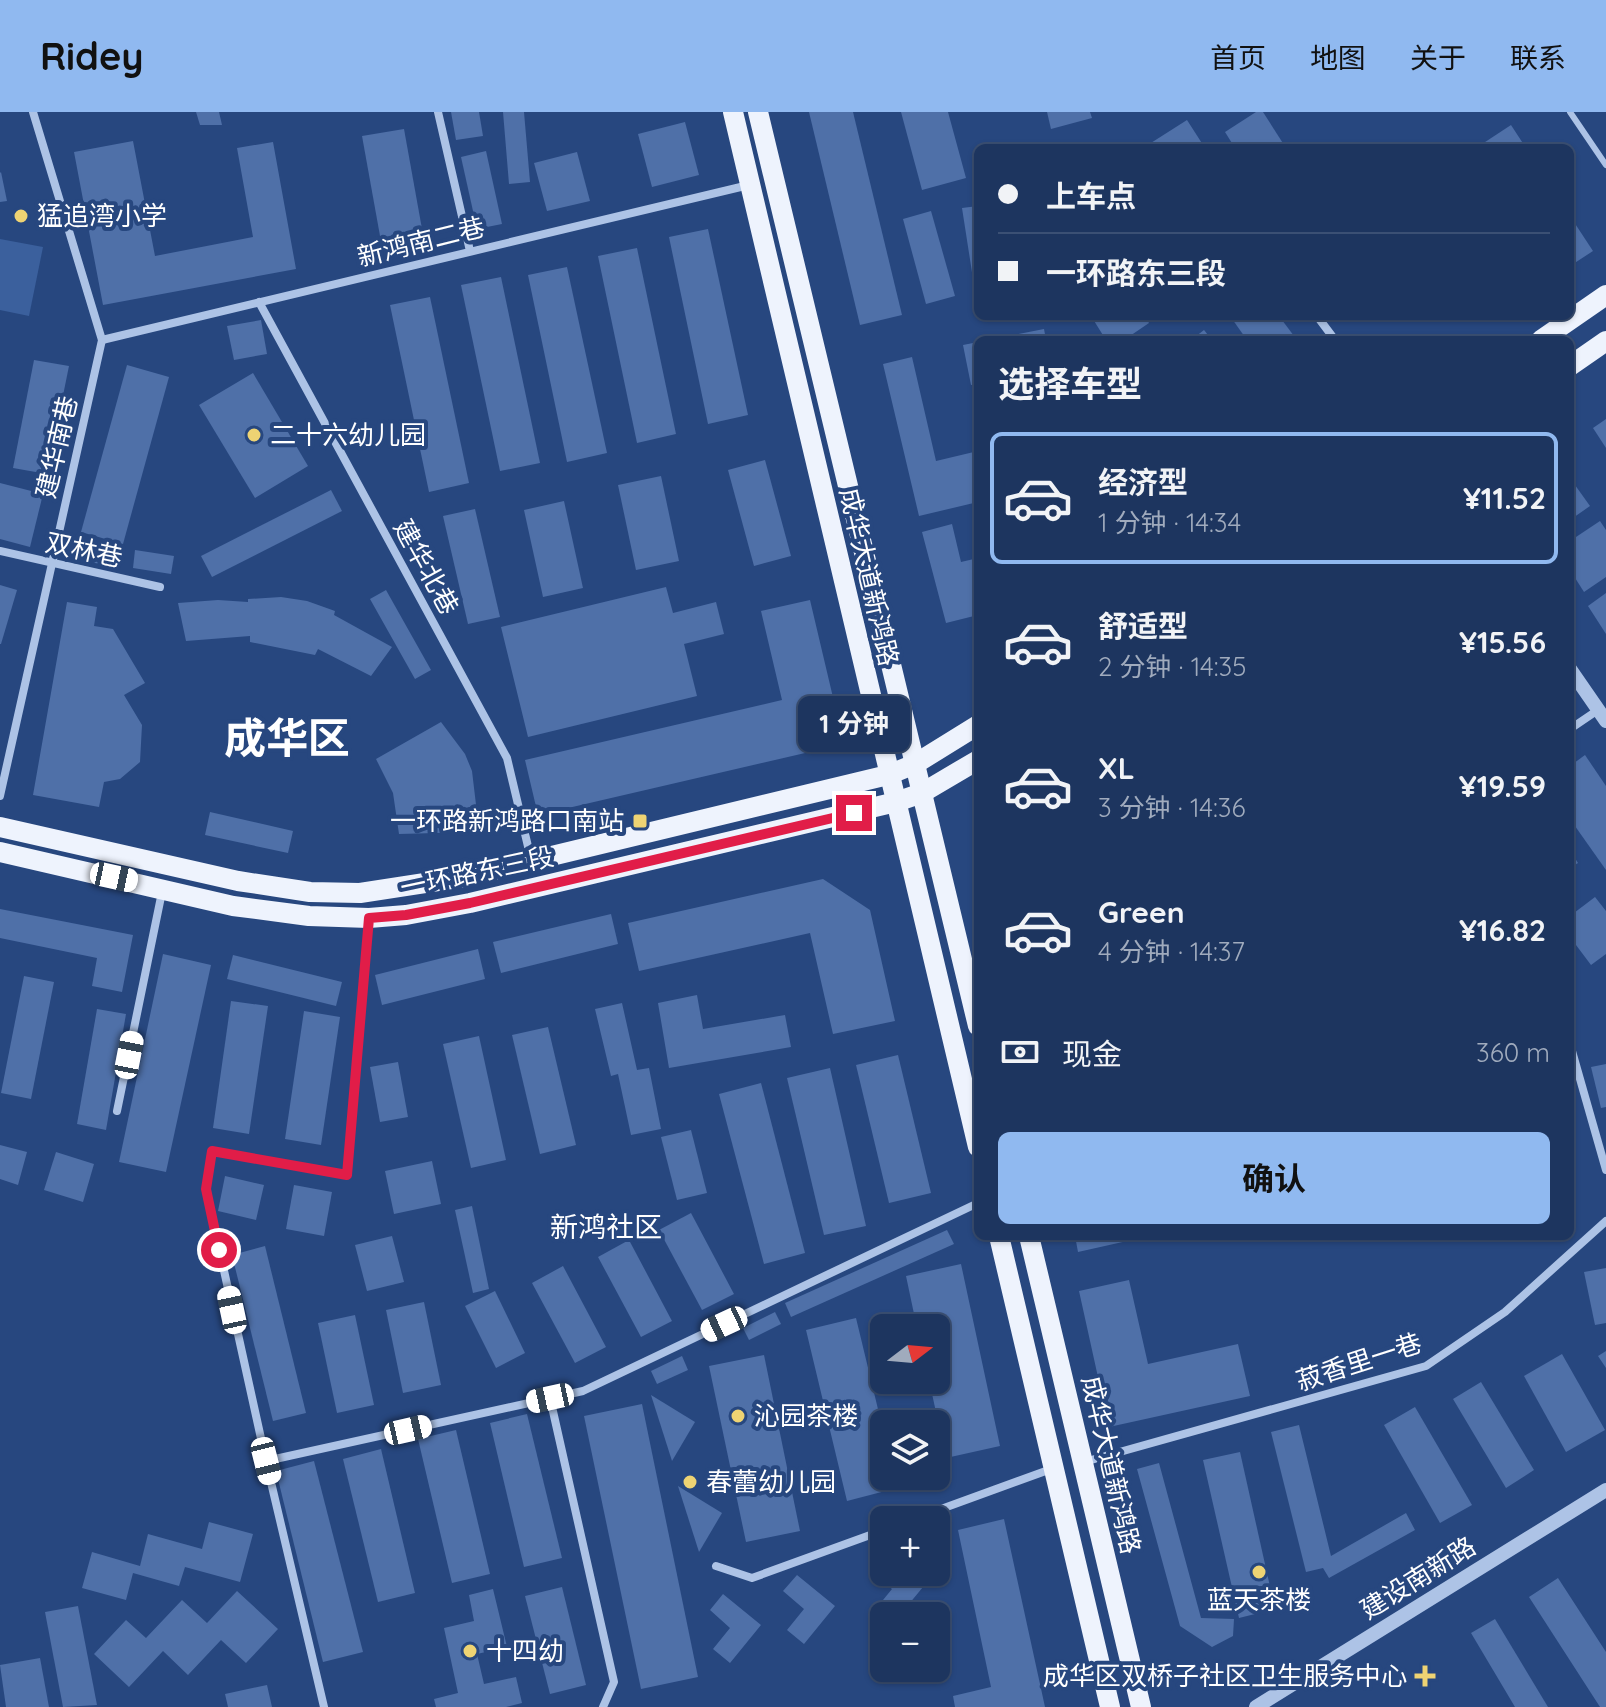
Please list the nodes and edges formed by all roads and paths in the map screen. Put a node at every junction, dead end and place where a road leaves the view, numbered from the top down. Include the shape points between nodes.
1 (33, 112) edge
2 (438, 112) edge
3 (733, 112) edge
4 (758, 112) edge
5 (1570, 112) edge
6 (1606, 165) edge
7 (750, 185) junction
8 (470, 251) junction
9 (1606, 295) edge
10 (259, 302) junction
11 (1574, 317) edge
12 (1570, 320) edge
13 (1547, 336) edge
14 (102, 340) junction
15 (1606, 341) edge
16 (1574, 363) edge
17 (0, 551) edge
18 (50, 564) junction
19 (160, 587) dead end
20 (1574, 675) edge
21 (1602, 715) edge
22 (974, 727) edge
23 (1574, 727) edge
24 (974, 762) edge
25 (915, 764) junction
26 (888, 775) junction
27 (922, 793) junction
28 (0, 796) edge
29 (896, 802) junction
30 (0, 811) edge
31 (0, 827) edge
32 (71, 842) junction
33 (0, 852) edge
34 (0, 861) edge
35 (531, 861) junction
36 (65, 866) junction
37 (163, 888) junction
38 (369, 918) junction
39 (974, 1009) edge
40 (1574, 1058) edge
41 (117, 1111) dead end
42 (974, 1130) edge
43 (1606, 1170) edge
44 (974, 1205) edge
45 (1606, 1221) edge
46 (1000, 1240) edge
47 (1030, 1240) edge
48 (550, 1398) junction
49 (266, 1461) junction
50 (1084, 1462) junction
51 (1055, 1468) junction
52 (1606, 1490) edge
53 (950, 1506) edge
54 (870, 1535) edge
55 (716, 1566) dead end
56 (324, 1707) edge
57 (603, 1707) edge
58 (1110, 1707) edge
59 (1141, 1707) edge
60 (1256, 1707) edge

1 - 14 street, 建华南巷
2 - 8 street
3 - 7 main road, 成华大道新鸿路
4 - 25 main road, 成华大道新鸿路
5 - 6 lane
7 - 8 street, 新鸿南二巷
7 - 26 main road, 成华大道新鸿路
8 - 10 street, 新鸿南二巷
9 - 11 main road
10 - 14 street, 新鸿南二巷
10 - 35 street, 建华北巷 via 507,758
12 - 13 main road
14 - 18 street, 建华南巷
15 - 16 main road
17 - 18 street, 双林巷
18 - 19 street, 双林巷
18 - 28 street, 建华南巷
20 - 21 street
21 - 23 street
22 - 25 main road, 一环路东三段
24 - 27 main road, 一环路东三段
25 - 26 main road, 一环路东三段
25 - 27 main road, 成华大道新鸿路
26 - 29 main road, 成华大道新鸿路
26 - 35 main road, 一环路东三段
27 - 29 main road, 一环路东三段
27 - 39 main road, 成华大道新鸿路
29 - 38 main road, 一环路东三段 via 470,903
29 - 42 main road, 成华大道新鸿路
30 - 32 main road
31 - 32 main road
32 - 35 main road, 一环路东三段 via 310,892 404,888
33 - 36 main road
34 - 36 main road
36 - 37 main road, 一环路东三段
37 - 38 main road, 一环路东三段 via 274,913
37 - 41 street
38 - 49 street via 347,1175 212,1151 206,1189
40 - 43 street
44 - 48 street via 583,1391
45 - 50 street, 菽香里一巷 via 1505,1312 1426,1366
46 - 51 main road
47 - 50 main road, 成华大道新鸿路
48 - 49 street
48 - 57 street via 614,1682
49 - 56 street
50 - 59 main road, 成华大道新鸿路
51 - 53 street
51 - 58 main road
52 - 60 street, 建设南新路
54 - 55 street via 752,1578

